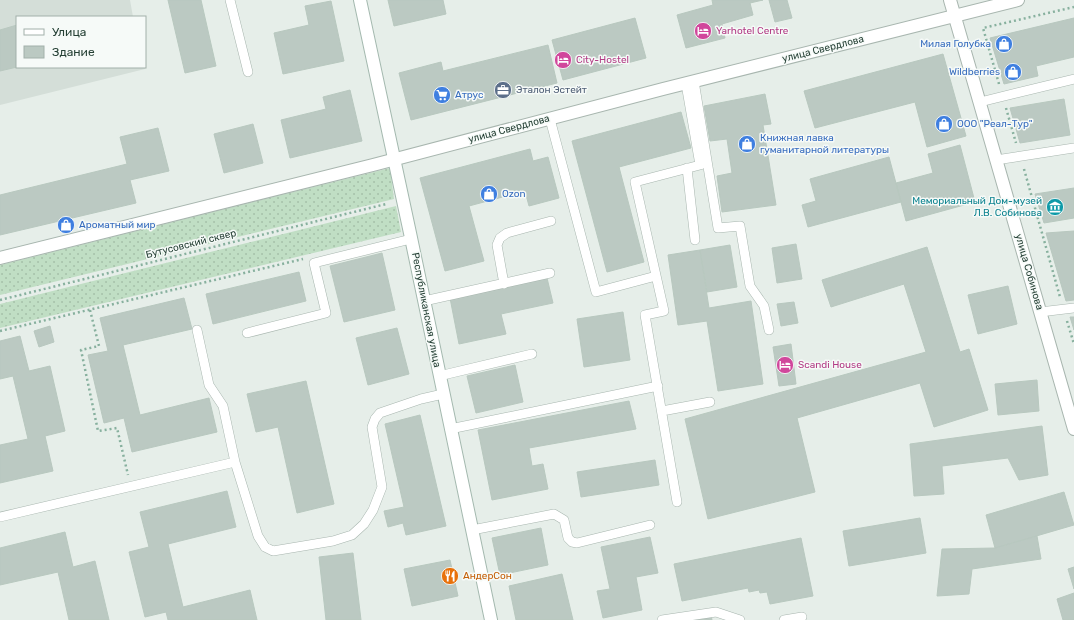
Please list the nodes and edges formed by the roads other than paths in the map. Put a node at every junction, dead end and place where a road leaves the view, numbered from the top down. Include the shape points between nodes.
1 (230, 0) edge
2 (360, 0) edge
3 (950, 0) edge
4 (1018, 0) edge
5 (954, 15) junction
6 (248, 72) dead end
7 (1074, 79) edge
8 (690, 82) junction
9 (980, 102) junction
10 (550, 119) junction
11 (1074, 148) edge
12 (394, 160) junction
13 (996, 160) junction
14 (688, 168) junction
15 (551, 221) dead end
16 (411, 239) junction
17 (695, 240) dead end
18 (0, 258) edge
19 (550, 273) dead end
20 (656, 276) junction
21 (504, 284) junction
22 (424, 302) junction
23 (1074, 308) edge
24 (1040, 312) junction
25 (197, 330) dead end
26 (769, 330) dead end
27 (247, 333) dead end
28 (532, 354) dead end
29 (439, 376) junction
30 (658, 386) junction
31 (443, 394) junction
32 (710, 402) dead end
33 (662, 411) junction
34 (450, 429) junction
35 (1074, 429) edge
36 (236, 462) junction
37 (677, 502) dead end
38 (0, 517) edge
39 (650, 525) dead end
40 (472, 530) junction
41 (802, 617) dead end
42 (491, 620) edge
43 (662, 620) edge
44 (740, 620) edge
45 (784, 620) edge

1 - 6 lane
2 - 12 street, Республиканская улица
3 - 5 street, улица Собинова
4 - 5 street, улица Свердлова
5 - 8 street, улица Свердлова
5 - 9 street, улица Собинова
7 - 9 lane
8 - 10 street, улица Свердлова
8 - 14 lane via 700,165
8 - 26 lane via 718,228 740,226 750,286 764,306
9 - 13 street, улица Собинова
10 - 12 street, улица Свердлова
10 - 20 lane via 596,292
11 - 13 lane
12 - 16 street, Республиканская улица
12 - 18 street, улица Свердлова
13 - 24 street, улица Собинова
14 - 17 lane
14 - 20 lane via 635,182
15 - 21 lane via 507,233 500,238 498,245
16 - 22 street, Республиканская улица
16 - 27 lane via 314,263 326,313
19 - 21 lane
20 - 30 lane via 664,311 645,316
21 - 22 lane
22 - 29 street, Республиканская улица
23 - 24 lane
24 - 35 street, улица Собинова
25 - 36 lane via 209,386 223,406
28 - 29 lane
29 - 31 street, Республиканская улица
30 - 33 lane
30 - 34 lane
31 - 34 street, Республиканская улица
31 - 36 lane via 380,413 375,419 372,427 382,487 373,510 364,524 352,535 333,541 273,551 265,547 258,536
32 - 33 lane
33 - 37 lane
34 - 40 street, Республиканская улица
36 - 38 lane
39 - 40 lane via 576,543 568,538 564,520 554,514
40 - 42 street, Республиканская улица
41 - 45 lane
43 - 44 lane via 716,612

